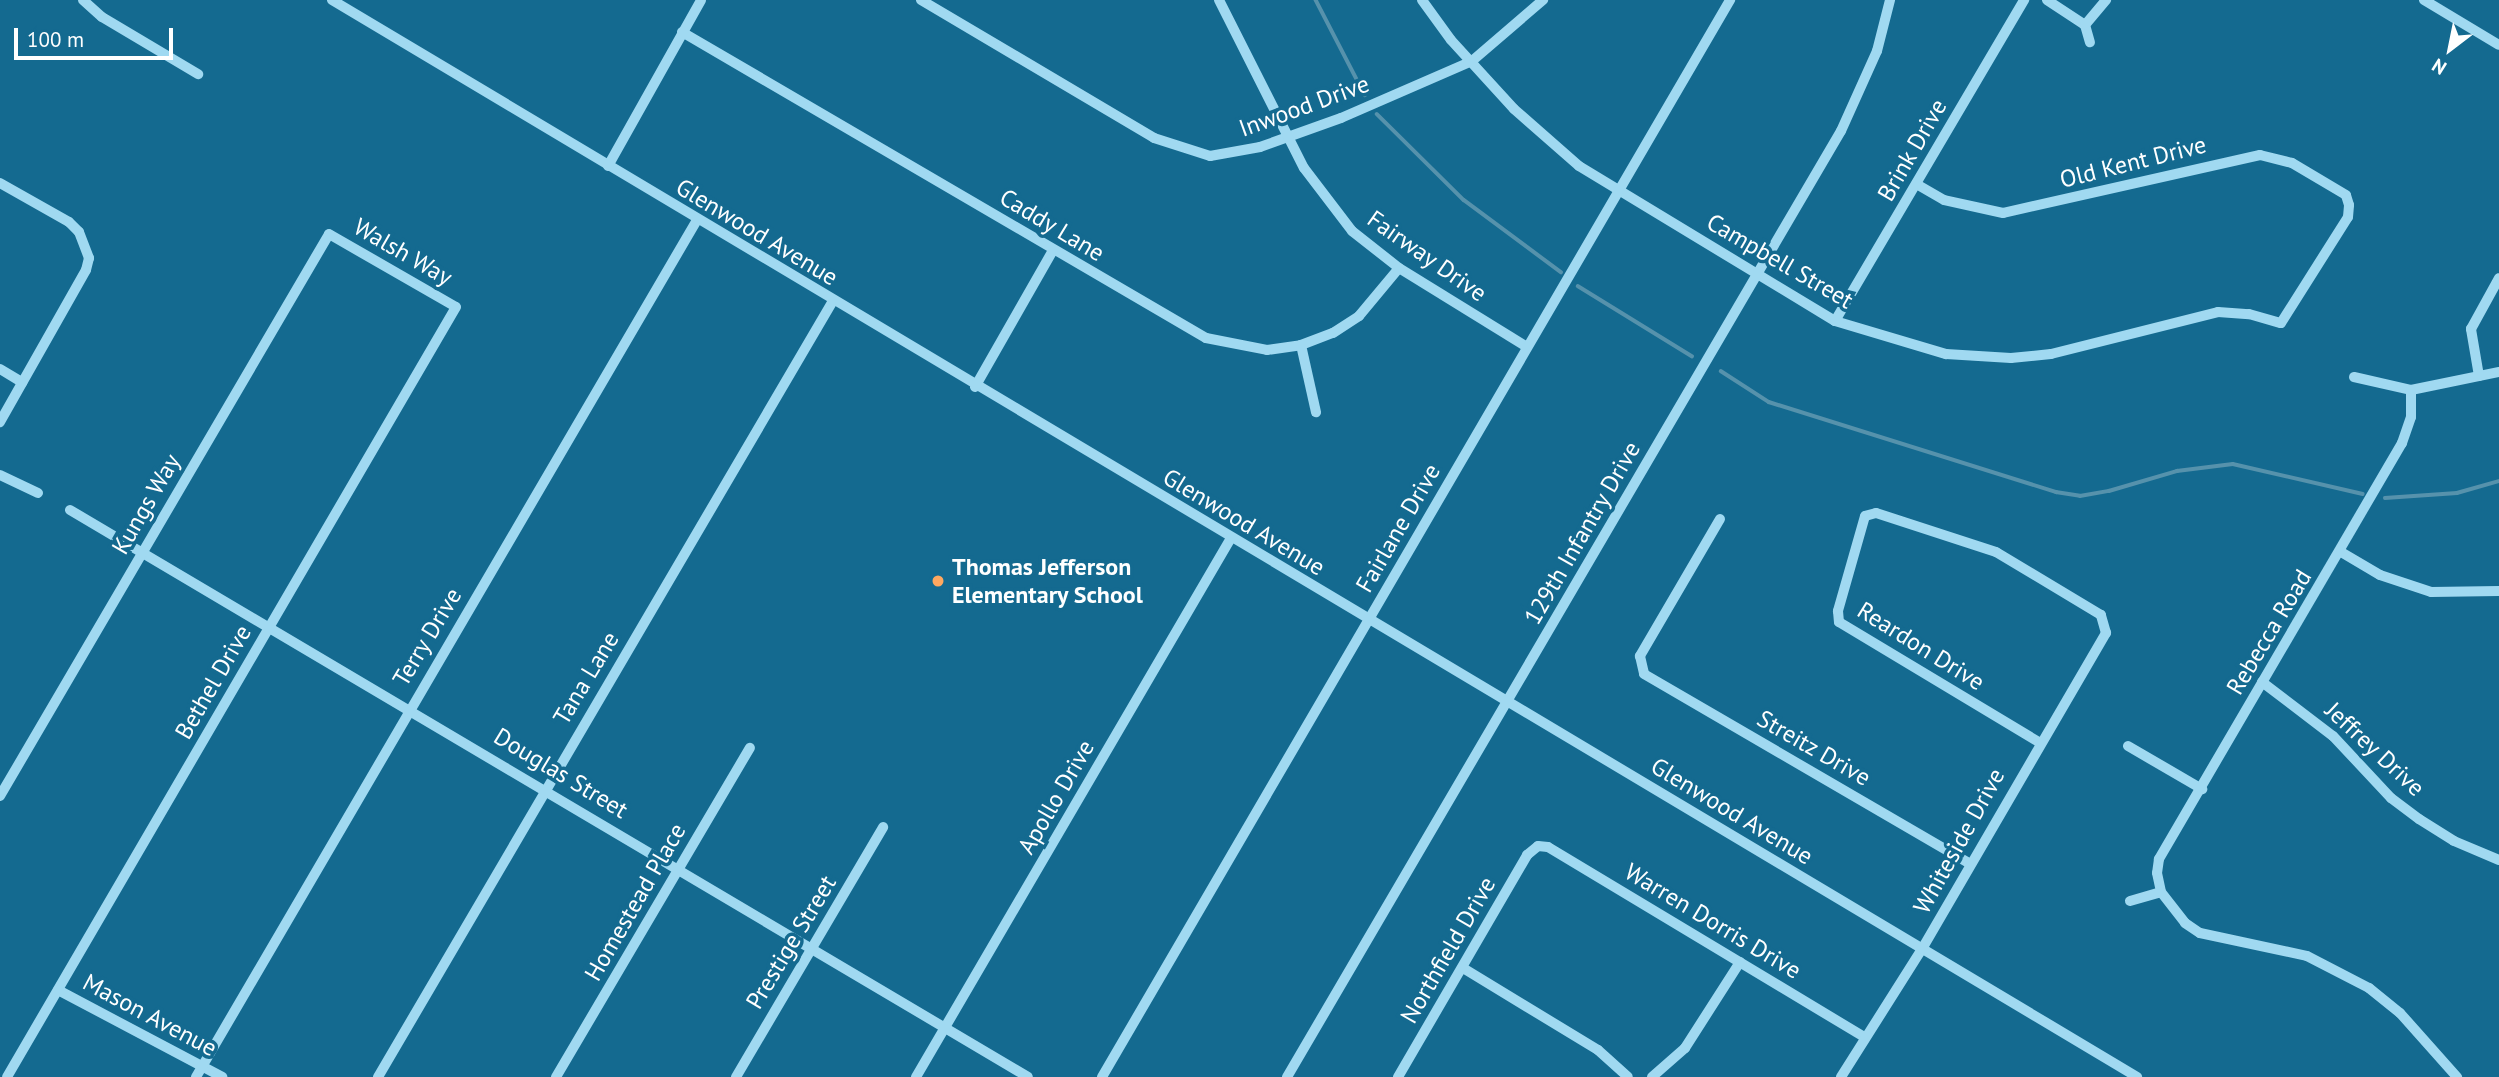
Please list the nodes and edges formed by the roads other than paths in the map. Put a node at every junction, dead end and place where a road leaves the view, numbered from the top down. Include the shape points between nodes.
1 (83, 0) edge
2 (332, 0) edge
3 (701, 0) edge
4 (921, 0) edge
5 (1219, 0) edge
6 (1422, 0) edge
7 (1543, 0) edge
8 (1730, 0) edge
9 (1890, 0) edge
10 (2024, 0) edge
11 (2047, 0) edge
12 (2106, 0) edge
13 (2424, 0) edge
14 (2085, 25) junction
15 (682, 32) junction
16 (2090, 42) dead end
17 (2499, 45) edge
18 (1472, 61) junction
19 (198, 74) dead end
20 (1288, 136) junction
21 (608, 166) junction
22 (0, 183) edge
23 (1916, 184) junction
24 (1620, 190) junction
25 (697, 220) junction
26 (329, 234) joint
27 (1054, 250) junction
28 (1399, 268) junction
29 (1758, 274) junction
30 (2499, 278) edge
31 (833, 302) junction
32 (456, 307) joint
33 (1835, 321) junction
34 (2281, 323) joint
35 (1301, 345) junction
36 (1527, 347) junction
37 (0, 369) edge
38 (2499, 372) edge
39 (2479, 376) junction
40 (2354, 377) dead end
41 (22, 382) junction
42 (975, 387) junction
43 (2411, 390) junction
44 (1316, 412) dead end
45 (0, 422) edge
46 (0, 475) edge
47 (38, 493) dead end
48 (69, 510) dead end
49 (1865, 516) joint
50 (1720, 519) dead end
51 (1231, 538) junction
52 (141, 552) junction
53 (2340, 552) junction
54 (2499, 592) edge
55 (1369, 621) junction
56 (269, 627) junction
57 (2262, 682) junction
58 (1508, 701) junction
59 (409, 709) junction
60 (2039, 742) junction
61 (2128, 746) dead end
62 (750, 748) dead end
63 (545, 789) junction
64 (2202, 789) junction
65 (0, 796) edge
66 (883, 827) dead end
67 (1538, 846) joint
68 (2499, 860) edge
69 (1970, 864) junction
70 (678, 868) junction
71 (2161, 892) junction
72 (2130, 901) dead end
73 (812, 947) junction
74 (1922, 949) junction
75 (1740, 962) junction
76 (1463, 968) junction
77 (58, 990) junction
78 (946, 1026) junction
79 (1864, 1037) junction
80 (199, 1072) edge
81 (0, 1074) edge
82 (6, 1077) edge
83 (222, 1077) edge
84 (378, 1077) edge
85 (556, 1077) edge
86 (736, 1077) edge
87 (916, 1077) edge
88 (1028, 1077) edge
89 (1102, 1077) edge
90 (1287, 1077) edge
91 (1398, 1077) edge
92 (1628, 1077) edge
93 (1652, 1077) edge
94 (1841, 1077) edge
95 (2137, 1077) edge
96 (2457, 1077) edge

1 - 19 street via 102,17
2 - 21 street, Glenwood Avenue
3 - 15 street
4 - 20 street, Inwood Drive via 1154,138 1184,150 1210,156 1234,154
5 - 20 street, Fairway Drive
6 - 18 street, Campbell Street
7 - 18 street, Inwood Drive
8 - 24 street, Fairlane Drive
9 - 29 street, 129th Infantry Drive via 1877,51 1860,91
10 - 23 street, Brink Drive
11 - 14 street
12 - 14 street
13 - 17 street
14 - 16 street
15 - 21 street
15 - 27 street, Caddy Lane
18 - 20 street, Inwood Drive
18 - 24 street, Campbell Street via 1544,138
20 - 28 street, Fairway Drive via 1323,197 1352,231
21 - 25 street, Glenwood Avenue
22 - 41 street via 69,222 87,248 86,270
23 - 33 street, Brink Drive
23 - 34 street, Old Kent Drive via 1944,200 2003,213 2260,155 2292,163 2346,195 2349,205 2348,217
24 - 29 street, Campbell Street
24 - 36 street, Fairlane Drive
25 - 31 street, Glenwood Avenue
25 - 59 street, Terry Drive
26 - 32 street, Walsh Way
26 - 52 street, Kungs Way
27 - 35 street, Caddy Lane via 1206,338 1268,350
27 - 42 street
28 - 35 street, Caddy Lane via 1359,316 1333,333
28 - 36 street, Fairway Drive
29 - 33 street, Campbell Street
29 - 58 street, 129th Infantry Drive
30 - 39 street via 2471,329
31 - 42 street, Glenwood Avenue
31 - 63 street, Tana Lane
32 - 56 street, Bethel Drive
33 - 34 street, Campbell Street via 1946,354 2011,358 2051,354 2218,312
35 - 44 street
36 - 55 street, Fairlane Drive
37 - 41 street
38 - 39 street
39 - 43 street
40 - 43 street
41 - 45 street
42 - 51 street, Glenwood Avenue
43 - 53 street, Rebecca Road via 2411,417 2402,443
46 - 47 street
48 - 52 street, Douglas Street
49 - 60 street, Reardon Drive via 1838,611 1839,622
49 - 60 street, Whiteside Drive via 1876,513 1970,540 2106,622 2106,633
50 - 69 street, Streitz Drive via 1640,656 1644,674
51 - 55 street, Glenwood Avenue
51 - 78 street, Apollo Drive
52 - 56 street, Douglas Street
52 - 65 street, Kungs Way
53 - 54 street via 2380,575 2431,593
53 - 57 street, Rebecca Road
55 - 58 street, Glenwood Avenue
55 - 89 street, Fairlane Drive
56 - 59 street, Douglas Street
56 - 77 street, Bethel Drive
57 - 64 street, Rebecca Road
57 - 68 street, Jeffrey Drive via 2333,736 2391,798 2454,841
58 - 74 street, Glenwood Avenue
58 - 90 street, 129th Infantry Drive
59 - 63 street, Douglas Street
59 - 80 street, Terry Drive
60 - 69 street, Whiteside Drive
61 - 64 street
62 - 70 street, Homestead Place
63 - 70 street, Douglas Street
63 - 84 street, Tana Lane
64 - 71 street, Rebecca Road via 2159,859
66 - 73 street, Prestige Street
67 - 75 street, Warren Dorris Drive via 1548,847
67 - 76 street, Northfield Drive via 1527,855
69 - 74 street, Whiteside Drive
70 - 73 street, Douglas Street
70 - 85 street, Homestead Place
71 - 72 street
71 - 96 street via 2174,912 2200,933 2307,957 2368,988 2400,1013
73 - 78 street, Douglas Street
73 - 86 street, Prestige Street
74 - 79 street, Whiteside Drive
74 - 95 street, Glenwood Avenue
75 - 79 street, Warren Dorris Drive
75 - 93 street via 1685,1048
76 - 91 street, Northfield Drive
76 - 92 street via 1598,1050
77 - 80 street, Mason Avenue
77 - 82 street, Bethel Drive
78 - 87 street, Apollo Drive
78 - 88 street, Douglas Street
79 - 94 street, Whiteside Drive
80 - 83 street, Mason Avenue
81 - 82 street

